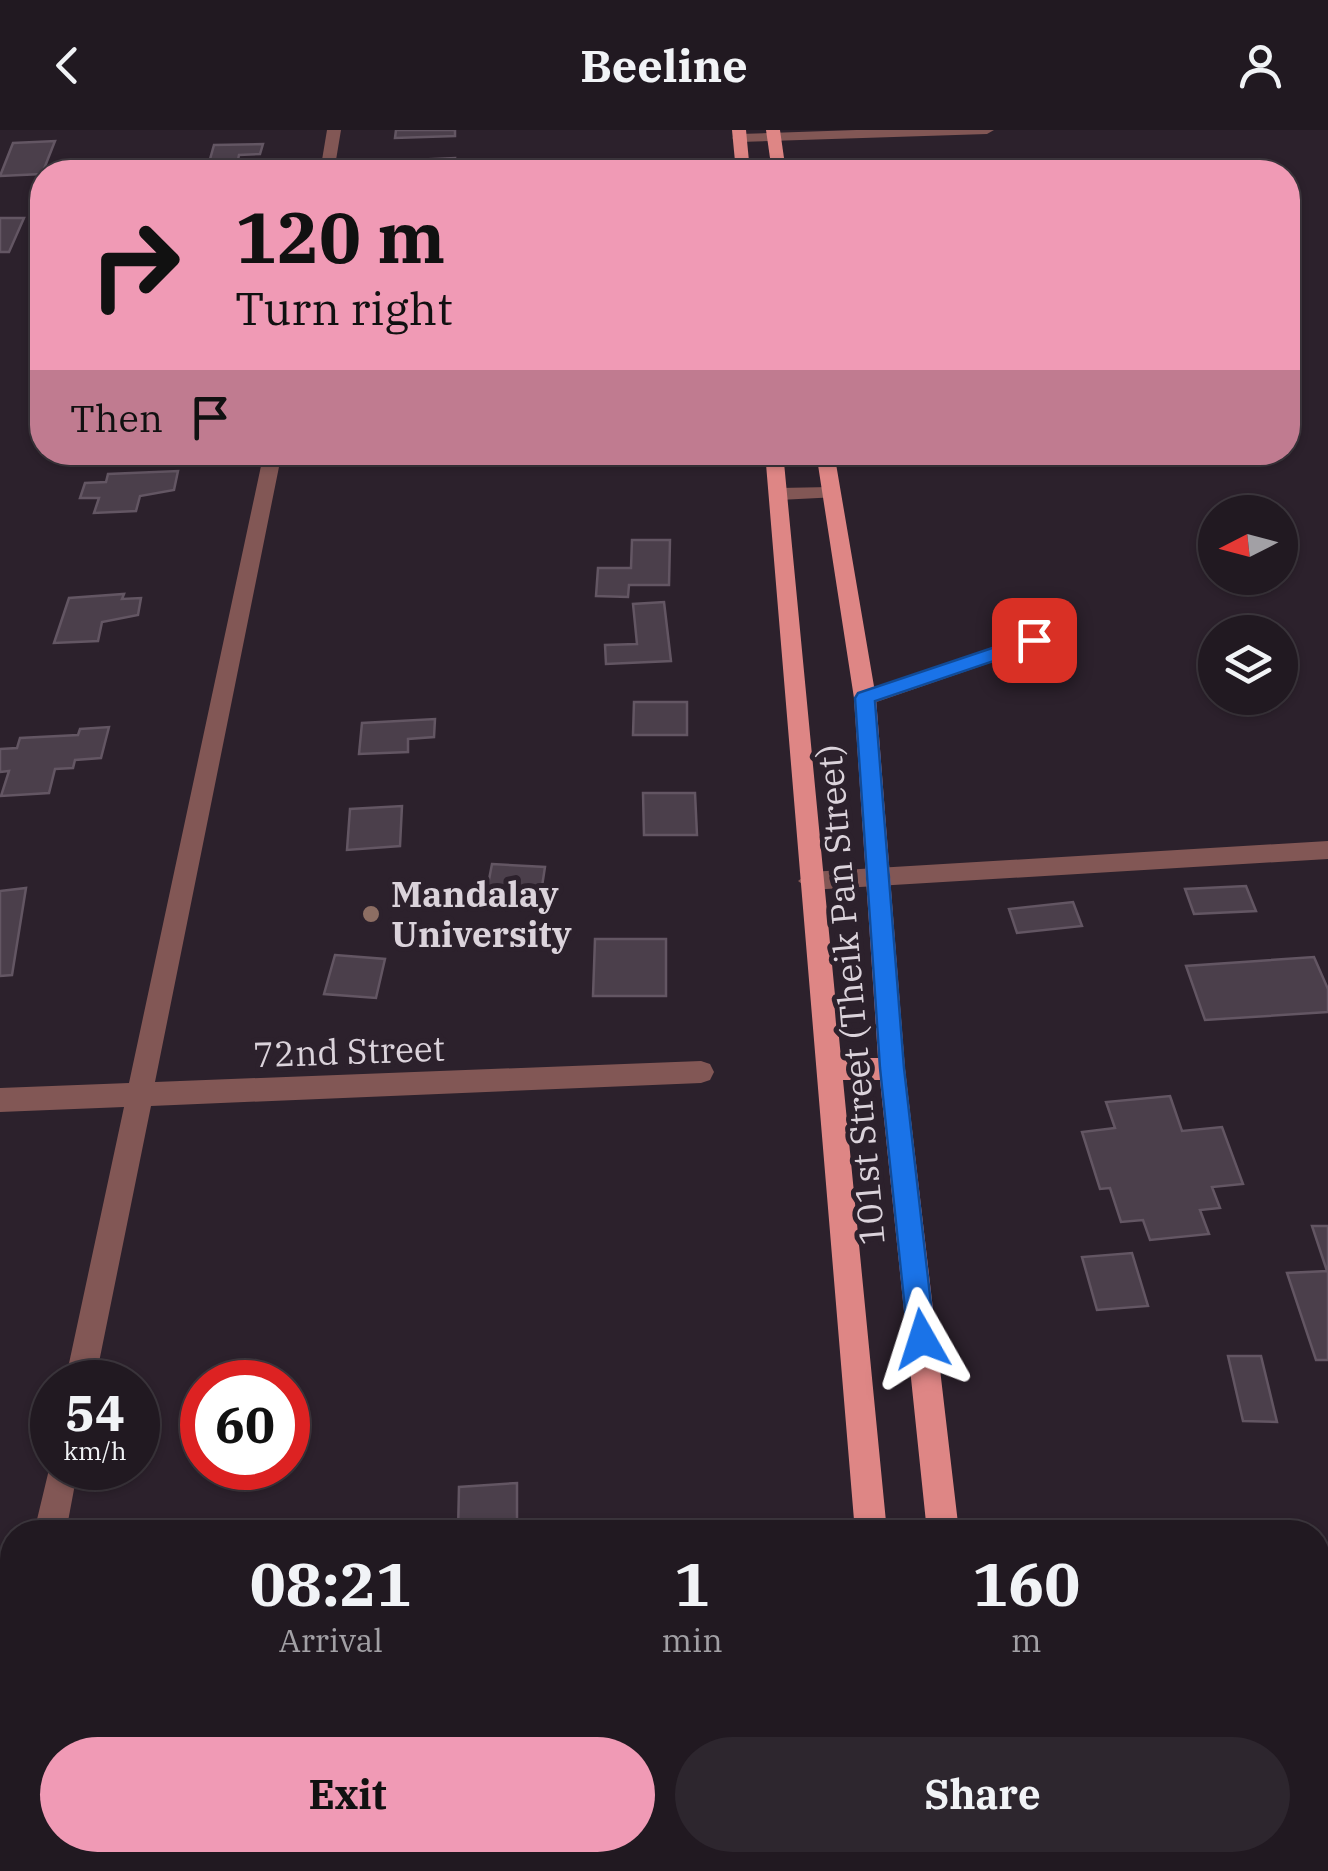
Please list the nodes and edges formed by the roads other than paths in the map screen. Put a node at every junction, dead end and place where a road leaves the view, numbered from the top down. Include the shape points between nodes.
1 (334, 130) edge
2 (987, 130) edge
3 (739, 134) edge
4 (773, 134) edge
5 (329, 160) edge
6 (742, 160) edge
7 (778, 160) edge
8 (270, 465) edge
9 (776, 465) edge
10 (827, 465) edge
11 (831, 493) junction
12 (779, 494) junction
13 (1034, 640) dead end
14 (865, 698) junction
15 (1328, 850) edge
16 (876, 880) junction
17 (810, 881) junction
18 (892, 1068) junction
19 (827, 1069) junction
20 (701, 1072) dead end
21 (138, 1095) junction
22 (0, 1100) edge
23 (84, 1360) edge
24 (58, 1490) edge
25 (52, 1520) edge
26 (871, 1520) edge
27 (942, 1520) edge

1 - 5 lane
2 - 4 lane
3 - 4 lane
3 - 6 main road
4 - 7 main road
8 - 21 lane
9 - 12 main road, 101st Street (Theik Pan Street)
10 - 11 main road, 101st Street (Theik Pan Street)
11 - 12 lane
11 - 14 main road, 101st Street (Theik Pan Street)
12 - 17 main road, 101st Street (Theik Pan Street)
13 - 14 lane
14 - 16 main road, 101st Street (Theik Pan Street)
15 - 16 lane
16 - 17 lane
16 - 18 main road, 101st Street (Theik Pan Street)
17 - 19 main road, 101st Street (Theik Pan Street)
18 - 19 main road
18 - 27 main road, 101st Street (Theik Pan Street)
19 - 26 main road, 101st Street (Theik Pan Street)
20 - 21 lane, 72nd Street
21 - 22 lane, 72nd Street
21 - 23 lane
24 - 25 lane

